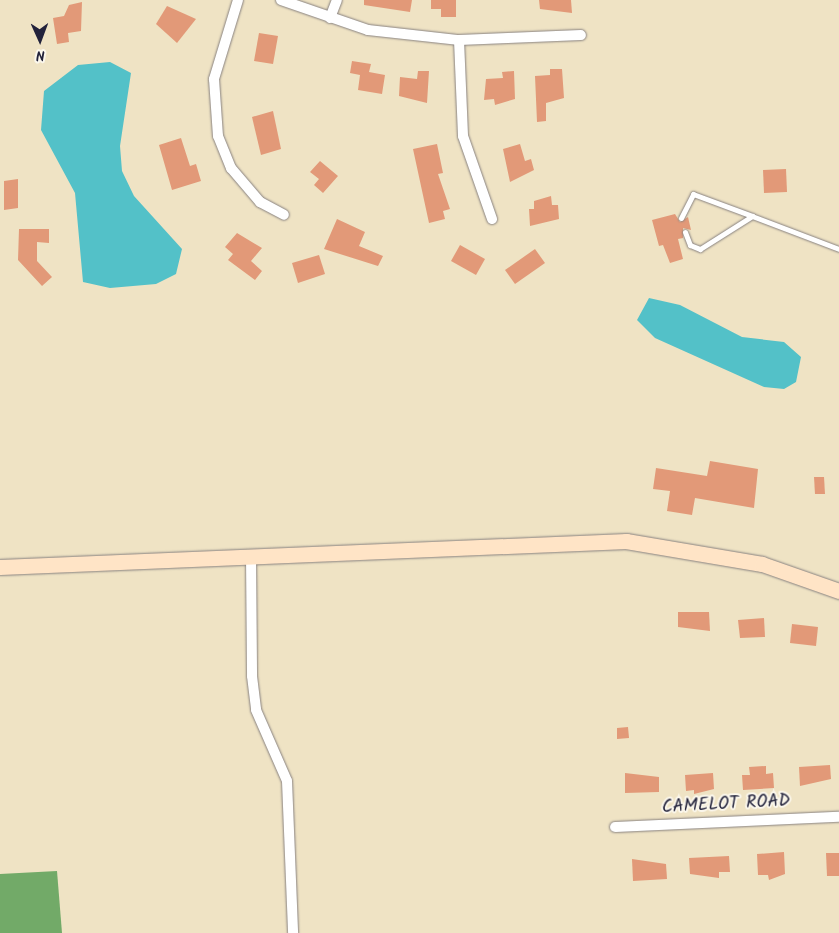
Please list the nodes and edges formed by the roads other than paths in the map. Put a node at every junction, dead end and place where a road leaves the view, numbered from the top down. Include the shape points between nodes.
1 (238, 0) edge
2 (281, 0) edge
3 (337, 0) edge
4 (330, 18) junction
5 (582, 35) dead end
6 (459, 40) junction
7 (284, 215) dead end
8 (752, 216) junction
9 (681, 218) dead end
10 (492, 219) dead end
11 (685, 232) dead end
12 (839, 249) edge
13 (252, 556) junction
14 (0, 567) edge
15 (839, 591) edge
16 (839, 817) edge
17 (615, 827) dead end
18 (293, 933) edge

1 - 7 street via 214,79 218,136 231,168 260,202
2 - 4 street
3 - 4 street
4 - 6 street via 368,30
5 - 6 street
6 - 10 street via 463,136
8 - 9 lane via 693,194
8 - 11 lane via 700,248 690,244
8 - 12 lane
13 - 14 main road
13 - 15 main road via 626,541 762,564
13 - 18 street via 252,676 256,710 287,781
16 - 17 street, CAMELOT ROAD

